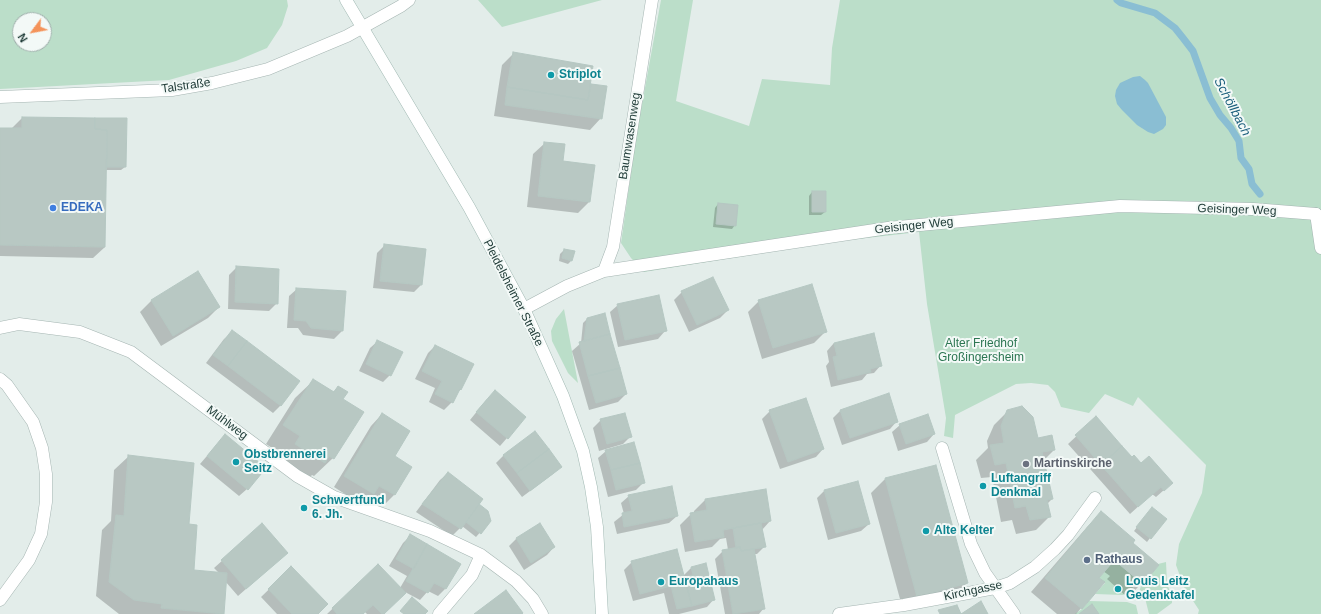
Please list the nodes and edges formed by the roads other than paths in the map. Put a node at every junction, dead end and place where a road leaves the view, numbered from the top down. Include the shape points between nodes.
1 (346, 0) edge
2 (409, 0) edge
3 (652, 0) edge
4 (362, 28) junction
5 (0, 97) edge
6 (1321, 248) edge
7 (604, 271) junction
8 (524, 309) junction
9 (0, 328) edge
10 (0, 379) edge
11 (942, 448) dead end
12 (1095, 498) dead end
13 (481, 556) junction
14 (995, 588) junction
15 (0, 600) edge
16 (439, 614) edge
17 (542, 614) edge
18 (602, 614) edge
19 (839, 614) edge
20 (1014, 614) edge

1 - 4 street, Pleidelsheimer Straße
2 - 4 street, Talstraße
3 - 7 street, Baumwasenweg via 613,247
4 - 5 street, Talstraße via 268,69 212,83 172,90
4 - 8 street, Pleidelsheimer Straße via 469,207
6 - 7 street, Geisinger Weg via 1316,214 1253,209 1120,206 888,228
7 - 8 street, Geisinger Weg via 567,286
8 - 18 street, Pleidelsheimer Straße via 563,396 583,451 597,527
9 - 13 street, Mühlweg via 19,324 80,332 131,352 297,476 334,497 430,530
10 - 15 street via 7,384 33,422 42,448 46,474 46,502 41,534 29,560
11 - 14 street via 971,544
12 - 14 street, Kirchgasse via 1068,535 1050,554 1024,575
13 - 16 street via 472,575
13 - 17 street, Mühlweg via 516,581
14 - 19 street, Kirchgasse via 904,606
14 - 20 street

